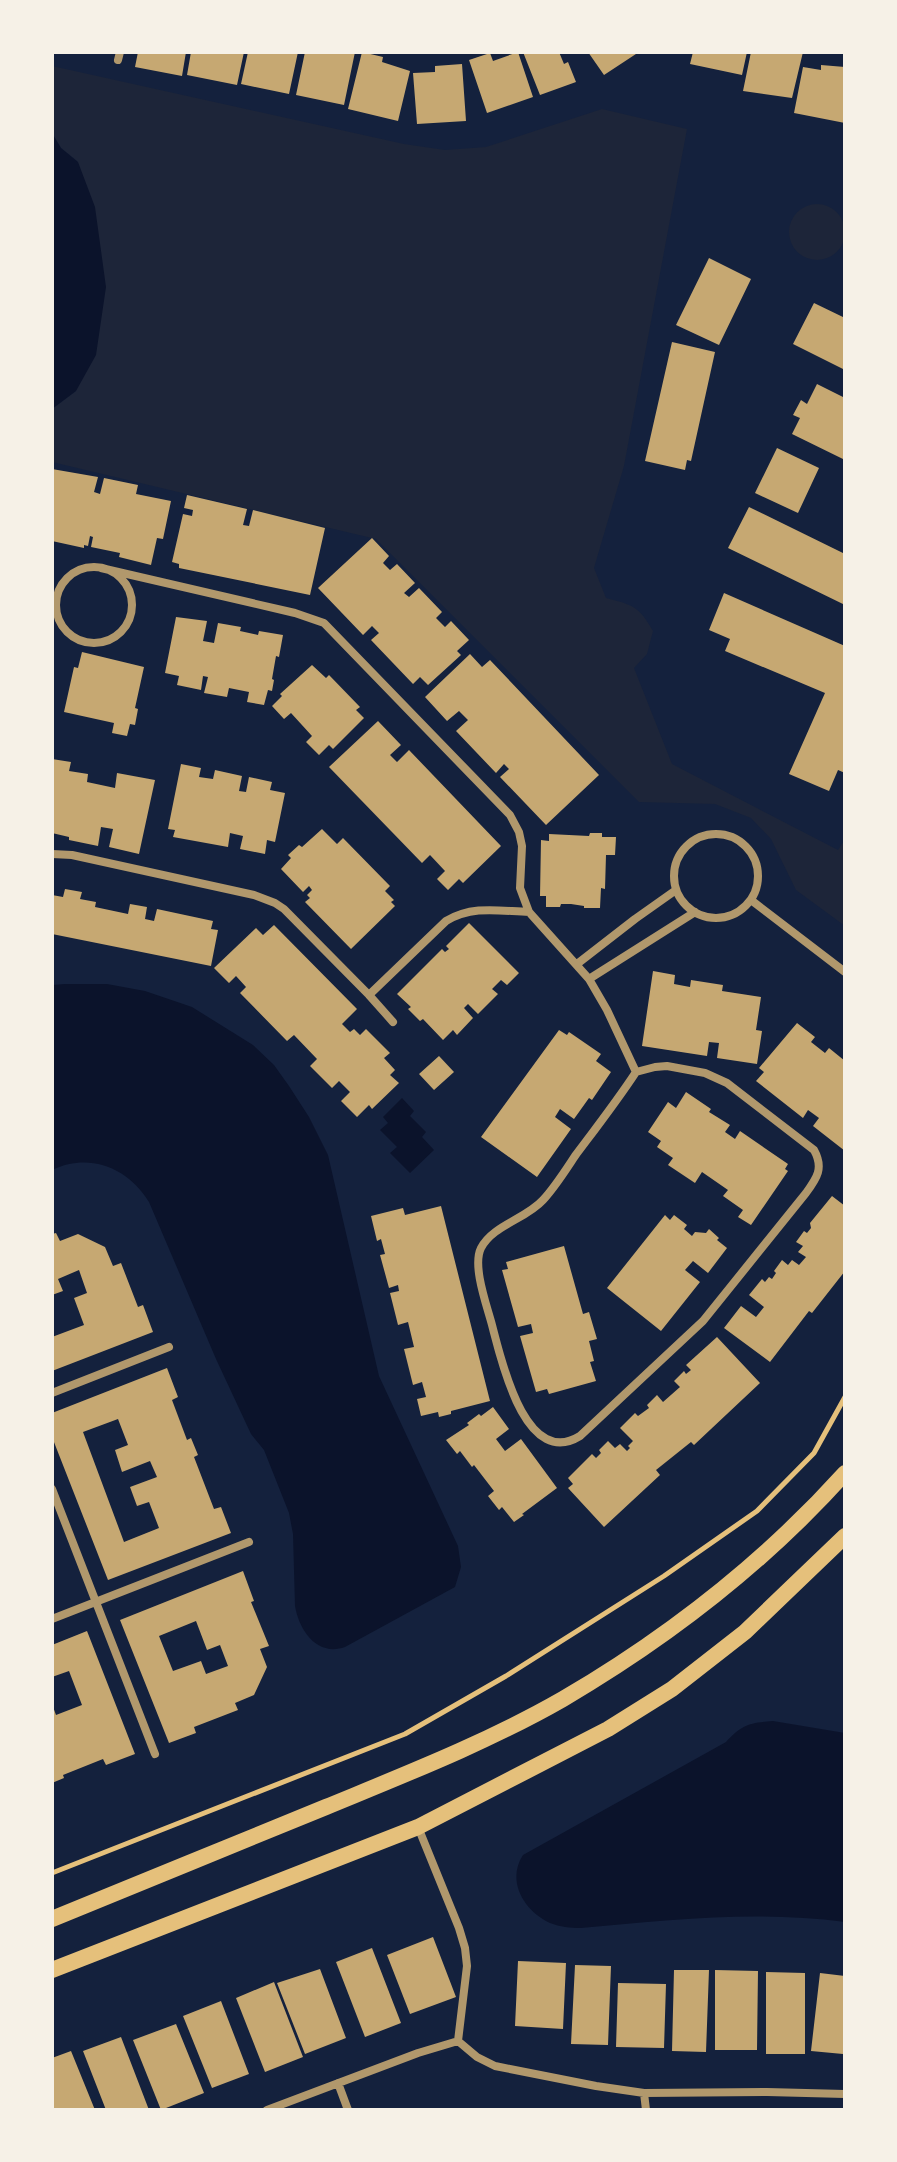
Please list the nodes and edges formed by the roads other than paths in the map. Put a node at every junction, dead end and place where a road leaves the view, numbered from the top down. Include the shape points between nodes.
1 (101, 568) junction
2 (52, 854) edge
3 (676, 890) junction
4 (751, 900) junction
5 (529, 912) junction
6 (695, 912) junction
7 (577, 964) junction
8 (845, 972) edge
9 (589, 979) junction
10 (369, 995) junction
11 (393, 1022) dead end
12 (636, 1072) junction
13 (169, 1347) dead end
14 (52, 1393) edge
15 (845, 1473) edge
16 (52, 1489) edge
17 (845, 1536) edge
18 (249, 1542) dead end
19 (96, 1602) junction
20 (52, 1619) edge
21 (155, 1754) dead end
22 (418, 1827) junction
23 (52, 1919) edge
24 (52, 1970) edge
25 (458, 2041) junction
26 (338, 2083) junction
27 (644, 2093) junction
28 (845, 2094) edge
29 (267, 2110) edge
30 (348, 2110) edge
31 (646, 2110) edge

1 - 1 street via 112,571 128,588 131,615 116,636 91,643 67,633 59,622 56,598 77,571
1 - 5 street via 324,623 510,815 522,846 520,888
2 - 10 street via 275,903
3 - 4 street via 673,879 680,853 689,842 715,833 729,835 751,851 759,878
3 - 6 street
3 - 7 street
4 - 6 street via 724,917
4 - 8 street
5 - 7 street
5 - 10 street via 458,914
6 - 9 street
7 - 9 street
9 - 12 street
10 - 11 street
12 - 12 street via 542,1202 488,1239 479,1253 479,1274 509,1385 525,1417 549,1440 580,1436 703,1321 820,1169 814,1150 727,1083 667,1066
13 - 14 street
15 - 23 main road via 796,1525 692,1613 562,1699 420,1769
16 - 19 street
17 - 22 main road via 745,1632 672,1689 608,1729
18 - 19 street
19 - 20 street
19 - 21 street
22 - 24 main road
22 - 25 street via 465,1948
25 - 26 street
25 - 27 street via 495,2066
26 - 29 street
26 - 30 street
27 - 28 street
27 - 31 street

